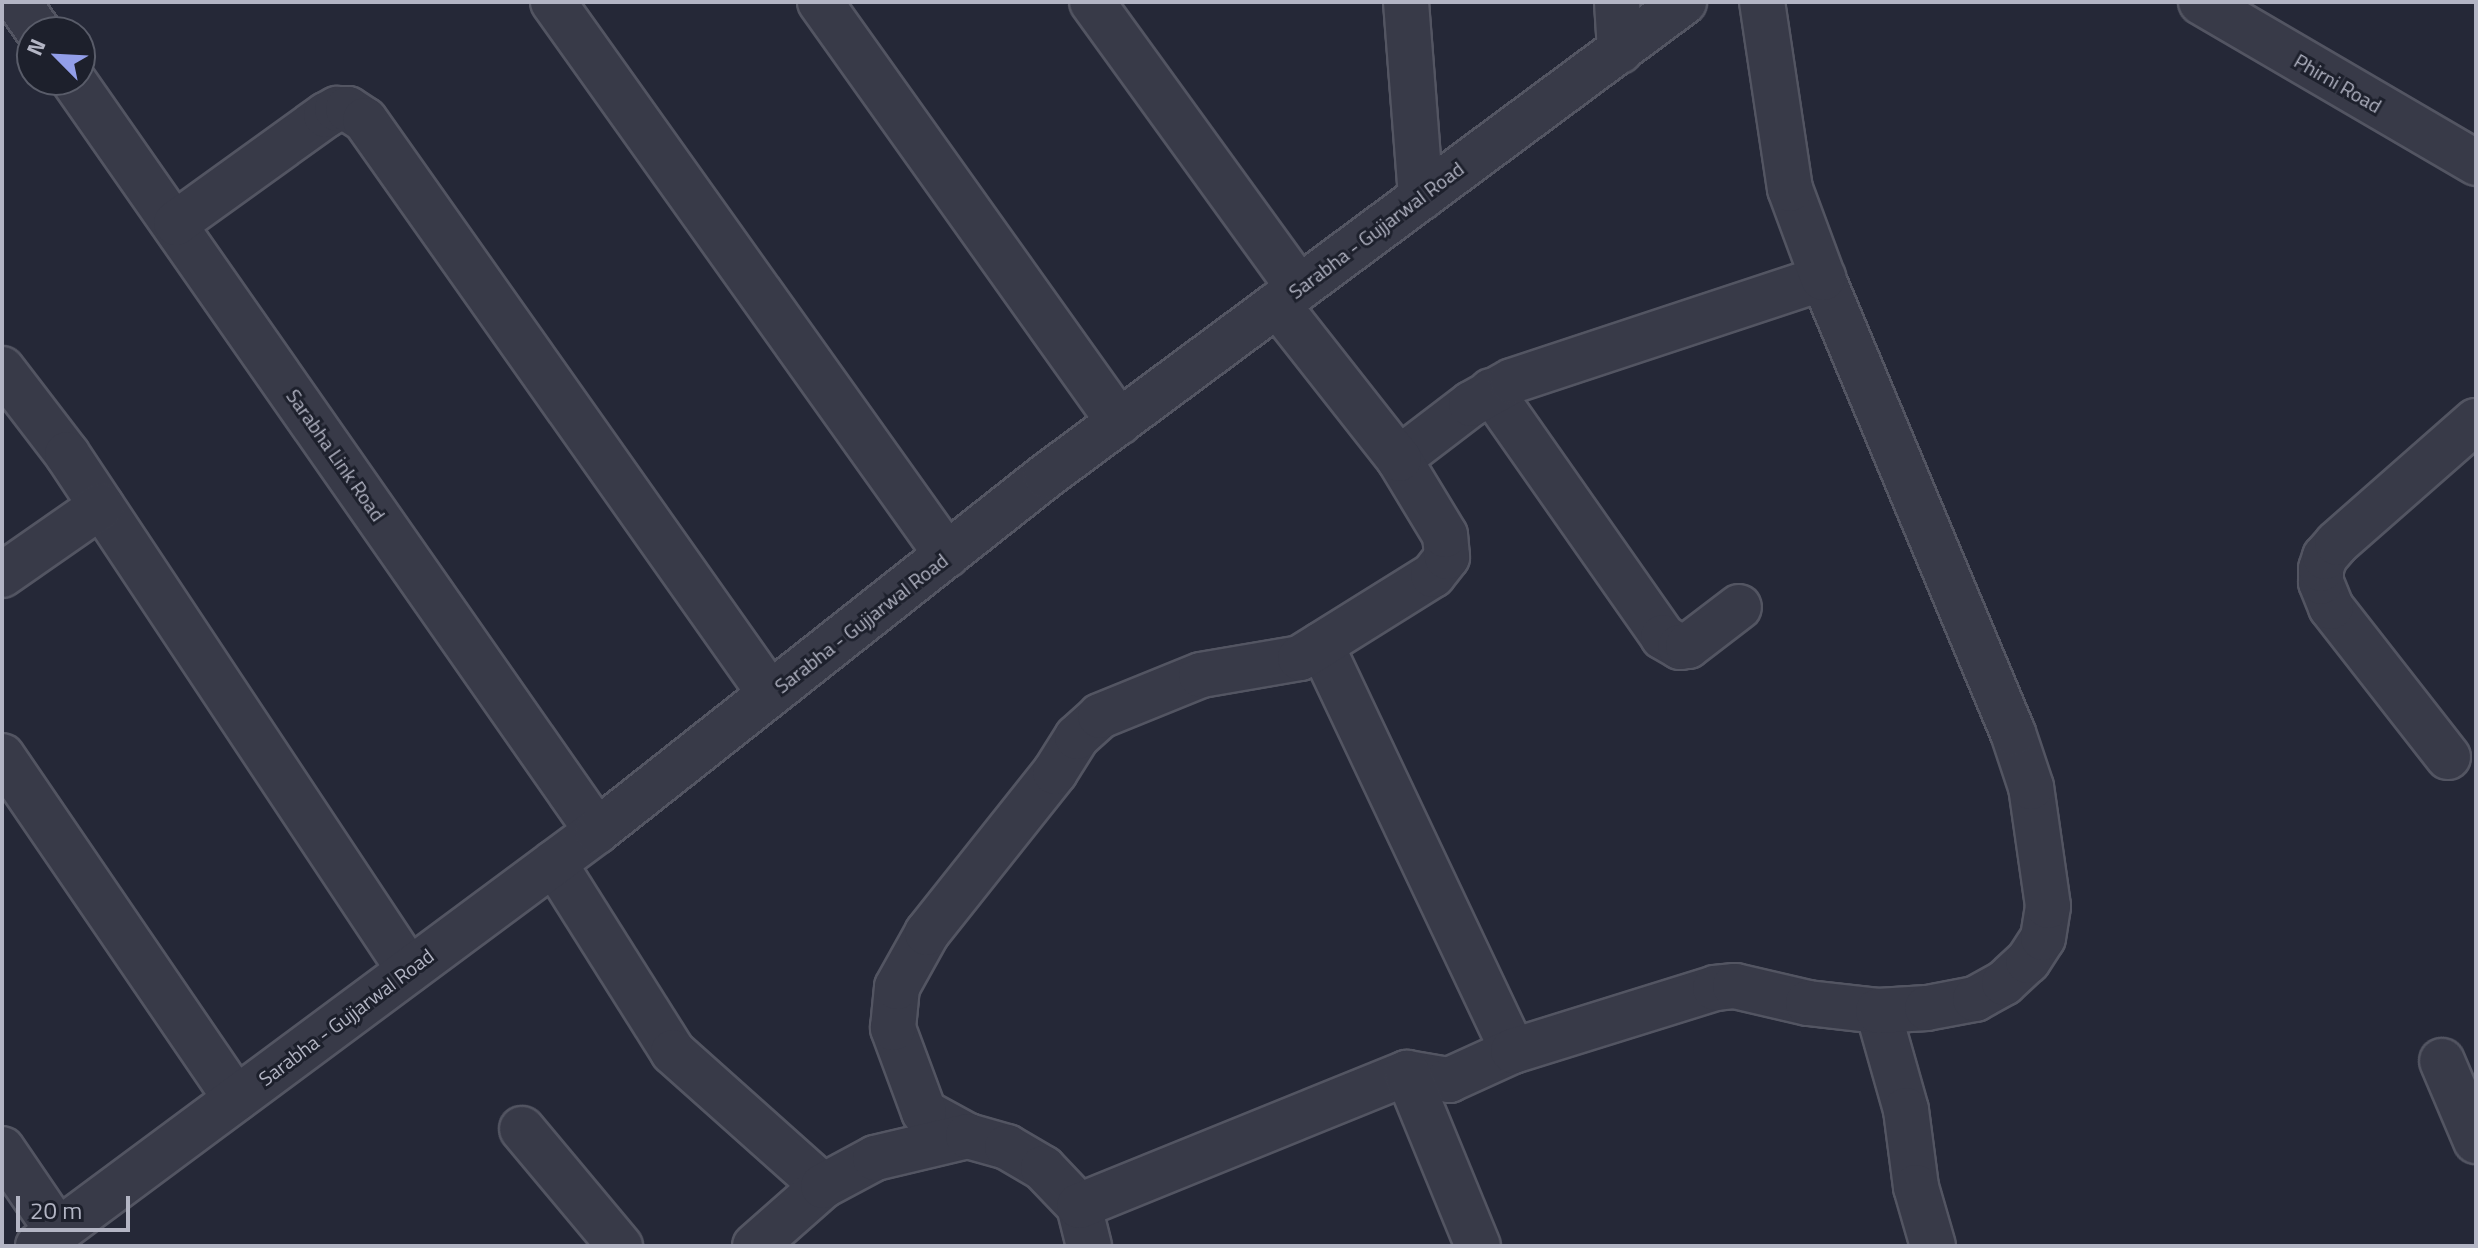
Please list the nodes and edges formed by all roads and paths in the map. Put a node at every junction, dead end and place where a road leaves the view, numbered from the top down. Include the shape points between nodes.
1 (553, 2) edge
2 (820, 2) edge
3 (1092, 2) edge
4 (1406, 2) edge
5 (1617, 2) edge
6 (1684, 2) edge
7 (1762, 2) edge
8 (2201, 2) edge
9 (1620, 51) junction
10 (85, 96) edge
11 (2476, 163) edge
12 (1421, 197) junction
13 (176, 223) junction
14 (1823, 278) junction
15 (1288, 296) junction
16 (2, 369) edge
17 (1491, 391) junction
18 (2476, 421) edge
19 (1119, 422) junction
20 (1399, 459) junction
21 (101, 506) junction
22 (947, 555) junction
23 (2, 575) edge
24 (1739, 607) dead end
25 (1321, 645) junction
26 (770, 694) junction
27 (2, 756) edge
28 (2448, 757) dead end
29 (597, 831) junction
30 (554, 863) junction
31 (409, 970) junction
32 (1878, 1011) junction
33 (1513, 1051) junction
34 (2442, 1061) dead end
35 (1407, 1073) junction
36 (236, 1099) junction
37 (522, 1129) dead end
38 (968, 1136) junction
39 (2476, 1141) edge
40 (2, 1149) edge
41 (823, 1186) junction
42 (1084, 1226) edge
43 (48, 1238) edge
44 (620, 1246) edge
45 (755, 1246) edge
46 (1478, 1246) edge
47 (1933, 1246) edge

1 - 22 street
2 - 19 street
3 - 15 street
4 - 12 street
5 - 9 street
6 - 9 street, Sarabha - Gujjarwal Road
7 - 14 street via 1790,189
8 - 11 street, Phirni Road
9 - 12 street, Sarabha - Gujjarwal Road
10 - 13 street, Sarabha Link Road
12 - 15 street, Sarabha - Gujjarwal Road
13 - 26 street via 337,109 348,109 365,120
13 - 29 street, Sarabha Link Road
14 - 17 street
14 - 32 street via 2013,733 2031,787 2048,906 2043,938 2004,983 1975,999
15 - 19 street, Sarabha - Gujjarwal Road
15 - 20 street
16 - 21 street
17 - 20 street
17 - 24 street via 1663,637 1688,646
18 - 28 street via 2337,543 2321,569 2331,607
19 - 22 street, Sarabha - Gujjarwal Road
20 - 25 street via 1445,535 1447,557 1433,575
21 - 23 street
21 - 31 street
22 - 26 street, Sarabha - Gujjarwal Road
25 - 33 street
25 - 38 street via 1300,658 1201,675 1100,716 1077,737 927,933 897,987 893,1028 924,1112
26 - 29 street, Sarabha - Gujjarwal Road
27 - 36 street
29 - 30 street, Sarabha - Gujjarwal Road
30 - 31 street, Sarabha - Gujjarwal Road
30 - 41 street via 673,1052
31 - 36 street, Sarabha - Gujjarwal Road
32 - 33 street via 1808,1003 1735,986 1715,988
32 - 47 street via 1906,1110 1916,1187
33 - 35 street via 1449,1080
34 - 39 street
35 - 42 street
35 - 46 street
36 - 43 street, Sarabha - Gujjarwal Road
37 - 44 street
38 - 41 street via 875,1158
38 - 42 street via 1007,1147 1043,1168
40 - 43 street
41 - 45 street

